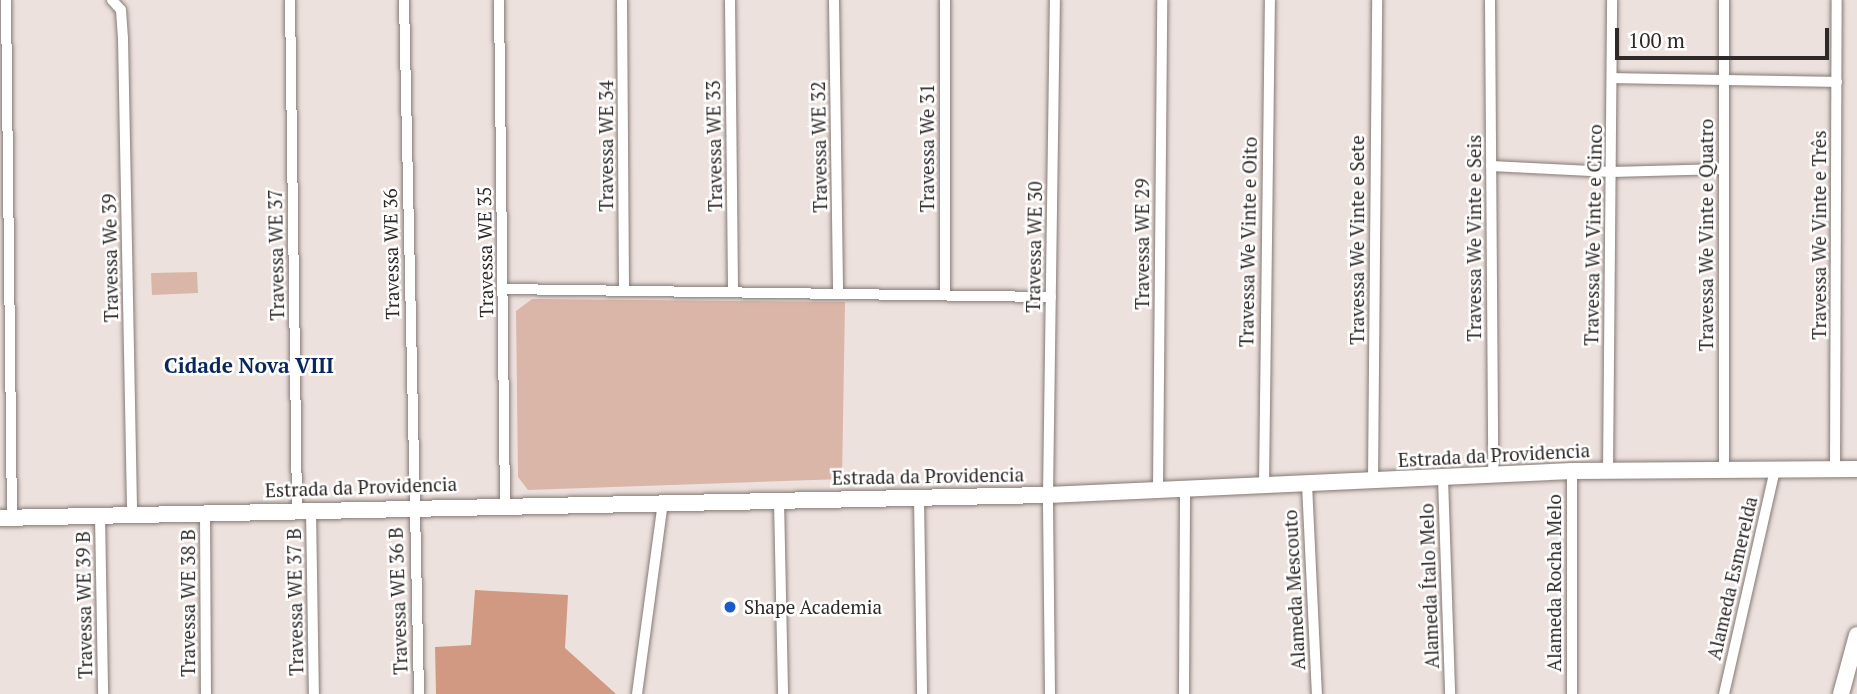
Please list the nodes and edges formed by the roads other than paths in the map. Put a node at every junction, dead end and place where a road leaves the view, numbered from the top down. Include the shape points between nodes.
1 (6, 0) edge
2 (290, 0) edge
3 (404, 0) edge
4 (499, 0) edge
5 (622, 0) edge
6 (730, 0) edge
7 (834, 0) edge
8 (945, 0) edge
9 (1055, 0) edge
10 (1162, 0) edge
11 (1270, 0) edge
12 (1377, 0) edge
13 (1490, 0) edge
14 (1612, 0) edge
15 (1724, 0) edge
16 (1837, 0) edge
17 (115, 1) edge
18 (1612, 78) junction
19 (1723, 82) junction
20 (1837, 82) junction
21 (1491, 166) junction
22 (1724, 169) junction
23 (1611, 172) junction
24 (503, 289) junction
25 (624, 291) junction
26 (733, 292) junction
27 (838, 294) junction
28 (945, 295) junction
29 (1051, 297) junction
30 (1835, 469) junction
31 (1857, 469) edge
32 (1724, 470) junction
33 (1775, 470) junction
34 (1572, 471) junction
35 (1608, 471) junction
36 (1493, 475) junction
37 (1443, 478) junction
38 (1373, 481) junction
39 (1307, 484) junction
40 (1264, 485) junction
41 (1185, 488) junction
42 (1158, 489) junction
43 (1048, 495) junction
44 (919, 498) junction
45 (779, 499) junction
46 (663, 501) junction
47 (505, 505) junction
48 (413, 507) junction
49 (304, 510) junction
50 (205, 512) junction
51 (132, 514) junction
52 (100, 515) junction
53 (6, 518) edge
54 (1857, 635) edge
55 (103, 694) edge
56 (206, 694) edge
57 (314, 694) edge
58 (419, 694) edge
59 (638, 694) edge
60 (783, 694) edge
61 (922, 694) edge
62 (1050, 694) edge
63 (1184, 694) edge
64 (1317, 694) edge
65 (1450, 694) edge
66 (1572, 694) edge
67 (1724, 694) edge
68 (1841, 694) edge

1 - 53 street
2 - 49 street, Travessa WE 37
3 - 48 street, Travessa WE 36
4 - 24 street, Travessa WE 35
5 - 25 street, Travessa WE 34
6 - 26 street, Travessa WE 33
7 - 27 street, Travessa WE 32
8 - 28 street, Travessa We 31
9 - 29 street, Travessa WE 30
10 - 42 street, Travessa WE 29
11 - 40 street, Travessa We Vinte e Oito
12 - 38 street, Travessa We Vinte e Sete
13 - 21 street, Travessa We Vinte e Seis
14 - 18 street, Travessa We Vinte e Cinco
15 - 19 street, Travessa We Vinte e Quatro
16 - 20 street, Travessa We Vinte e Três
17 - 51 street, Travessa We 39 via 122,22 124,63
18 - 19 street
18 - 23 street, Travessa We Vinte e Cinco
19 - 20 street
19 - 22 street, Travessa We Vinte e Quatro
20 - 30 street, Travessa We Vinte e Três
21 - 23 street
21 - 36 street, Travessa We Vinte e Seis
22 - 23 street
22 - 32 street, Travessa We Vinte e Quatro
23 - 35 street, Travessa We Vinte e Cinco
24 - 25 street
24 - 47 street, Travessa WE 35
25 - 26 street
26 - 27 street
27 - 28 street
28 - 29 street
29 - 43 street, Travessa WE 30
30 - 31 main road, Estrada da Providencia
30 - 33 main road, Estrada da Providencia
32 - 33 main road, Estrada da Providencia
32 - 35 main road, Estrada da Providencia
33 - 67 street, Alameda Esmerelda
34 - 35 main road, Estrada da Providencia
34 - 36 main road, Estrada da Providencia
34 - 66 street, Alameda Rocha Melo
36 - 37 main road, Estrada da Providencia
37 - 38 main road, Estrada da Providencia
37 - 65 street, Alameda Ítalo Melo
38 - 39 main road, Estrada da Providencia
39 - 40 main road, Estrada da Providencia
39 - 64 street, Alameda Mescouto
40 - 41 main road, Estrada da Providencia
41 - 42 main road, Estrada da Providencia
41 - 63 street
42 - 43 main road, Estrada da Providencia
43 - 44 main road, Estrada da Providencia
43 - 62 street, Travessa WE 30
44 - 45 main road, Estrada da Providencia
44 - 61 street
45 - 46 main road, Estrada da Providencia
45 - 60 street
46 - 47 main road, Estrada da Providencia
46 - 59 street
47 - 48 main road, Estrada da Providencia
48 - 49 main road, Estrada da Providencia
48 - 58 street, Travessa WE 36 B
49 - 50 main road, Estrada da Providencia
49 - 57 street, Travessa WE 37 B
50 - 51 main road, Estrada da Providencia
50 - 56 street, Travessa WE 38 B
51 - 52 main road, Estrada da Providencia
52 - 53 main road, Estrada da Providencia
52 - 55 street, Travessa WE 39 B
54 - 68 main road

